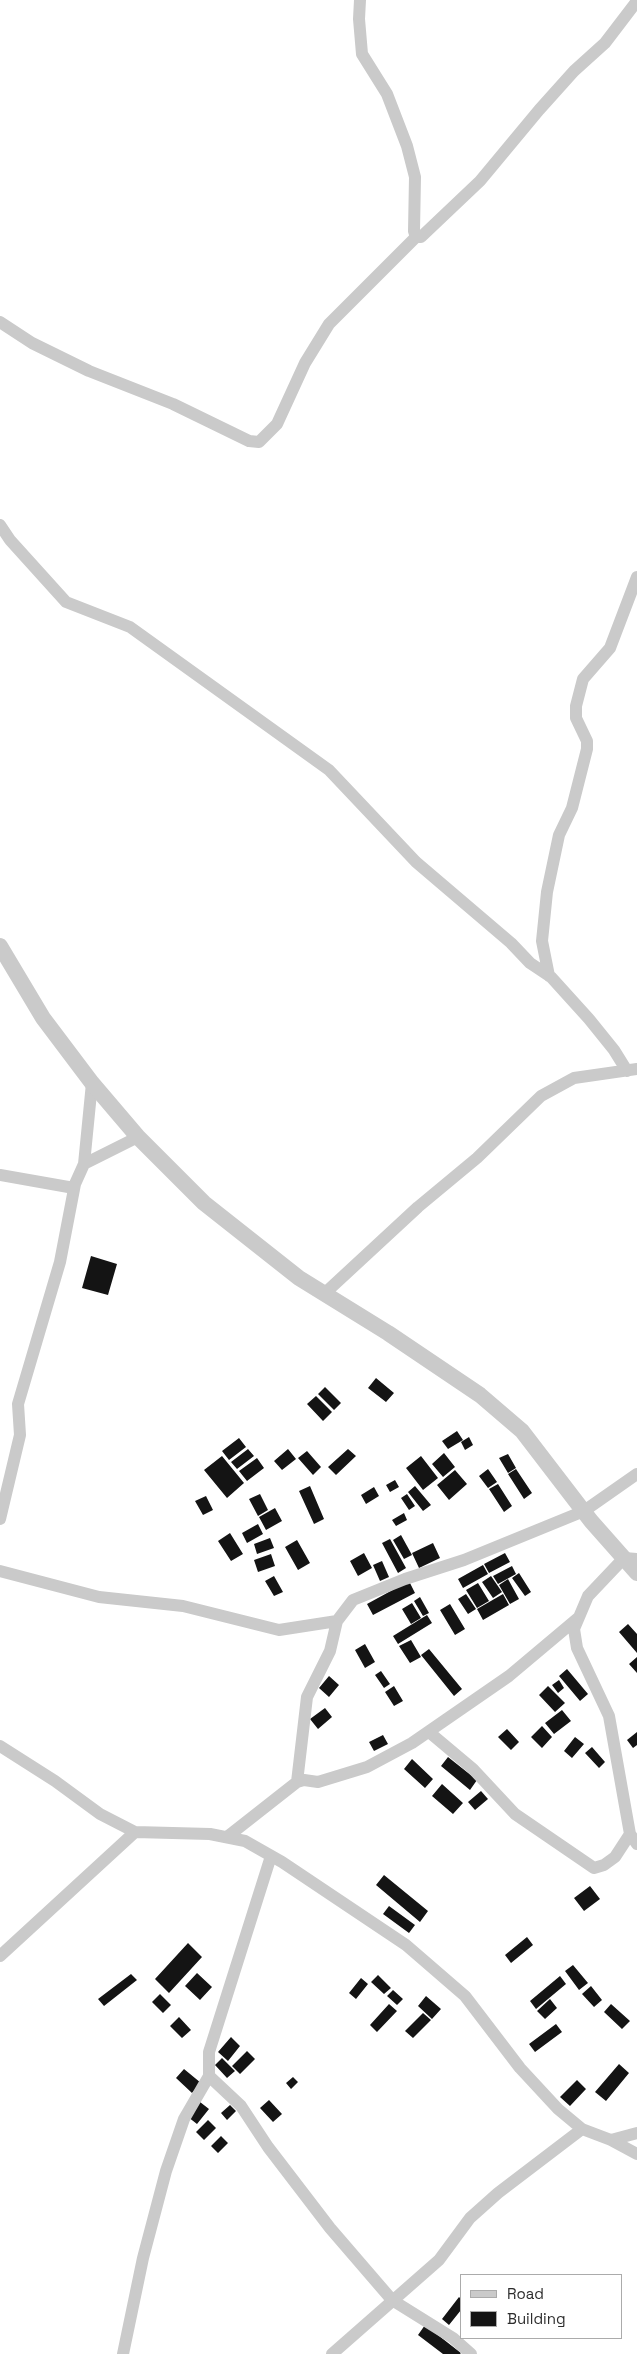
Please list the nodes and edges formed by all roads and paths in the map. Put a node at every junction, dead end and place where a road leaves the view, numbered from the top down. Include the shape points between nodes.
1 (360, 0) edge
2 (637, 1) edge
3 (416, 237) junction
4 (0, 322) edge
5 (0, 526) edge
6 (637, 577) edge
7 (0, 946) edge
8 (549, 976) junction
9 (632, 1070) edge
10 (92, 1083) junction
11 (138, 1137) junction
12 (84, 1164) junction
13 (0, 1175) edge
14 (74, 1188) junction
15 (324, 1294) junction
16 (637, 1474) edge
17 (584, 1511) junction
18 (0, 1518) edge
19 (630, 1559) edge
20 (0, 1571) edge
21 (637, 1573) edge
22 (578, 1618) junction
23 (337, 1621) junction
24 (429, 1732) junction
25 (0, 1746) edge
26 (297, 1782) junction
27 (135, 1832) junction
28 (227, 1837) junction
29 (633, 1839) edge
30 (271, 1856) junction
31 (0, 1956) edge
32 (209, 2076) junction
33 (582, 2129) junction
34 (637, 2133) edge
35 (611, 2140) junction
36 (637, 2154) edge
37 (392, 2300) junction
38 (123, 2354) edge
39 (332, 2354) edge
40 (471, 2354) edge

1 - 3 street via 362,54 387,94 415,177
2 - 3 street via 605,43 538,110 480,181 421,237
3 - 4 street via 328,324 305,363 277,424 259,442 249,441 173,404 90,371
5 - 8 street via 66,602 130,627 329,770 416,862
6 - 8 street via 610,648 583,679 577,701 576,718 587,740 587,749 572,808 559,835 547,892 542,941
7 - 10 street via 43,1018
8 - 9 street
9 - 15 street via 574,1078 542,1096
10 - 11 street
10 - 12 street
11 - 12 street
11 - 15 street via 204,1203
12 - 14 street
13 - 14 street
14 - 18 street via 60,1262 18,1404 20,1435
15 - 17 street via 480,1395 522,1431
16 - 17 street
17 - 19 street
17 - 23 street via 464,1560 353,1600
19 - 21 street
19 - 22 street via 588,1596
20 - 23 street via 99,1597 182,1606 279,1630
22 - 24 street via 509,1676
22 - 29 street via 574,1629 577,1648 609,1716
23 - 26 street via 330,1651 307,1697
24 - 26 street via 368,1766 318,1782
24 - 29 street via 473,1769 515,1814 594,1868 615,1857
25 - 27 street via 55,1780 100,1814
26 - 28 street
27 - 28 street
27 - 31 street
28 - 30 street via 245,1841
30 - 32 street via 209,2052
30 - 33 street via 406,1945 465,1996 520,2068 558,2109
32 - 37 street via 241,2106 325,2221
32 - 38 street via 184,2119 166,2171
33 - 35 street
33 - 37 street via 470,2218 439,2260
34 - 35 street
35 - 36 street
37 - 39 street
37 - 40 street via 453,2338

